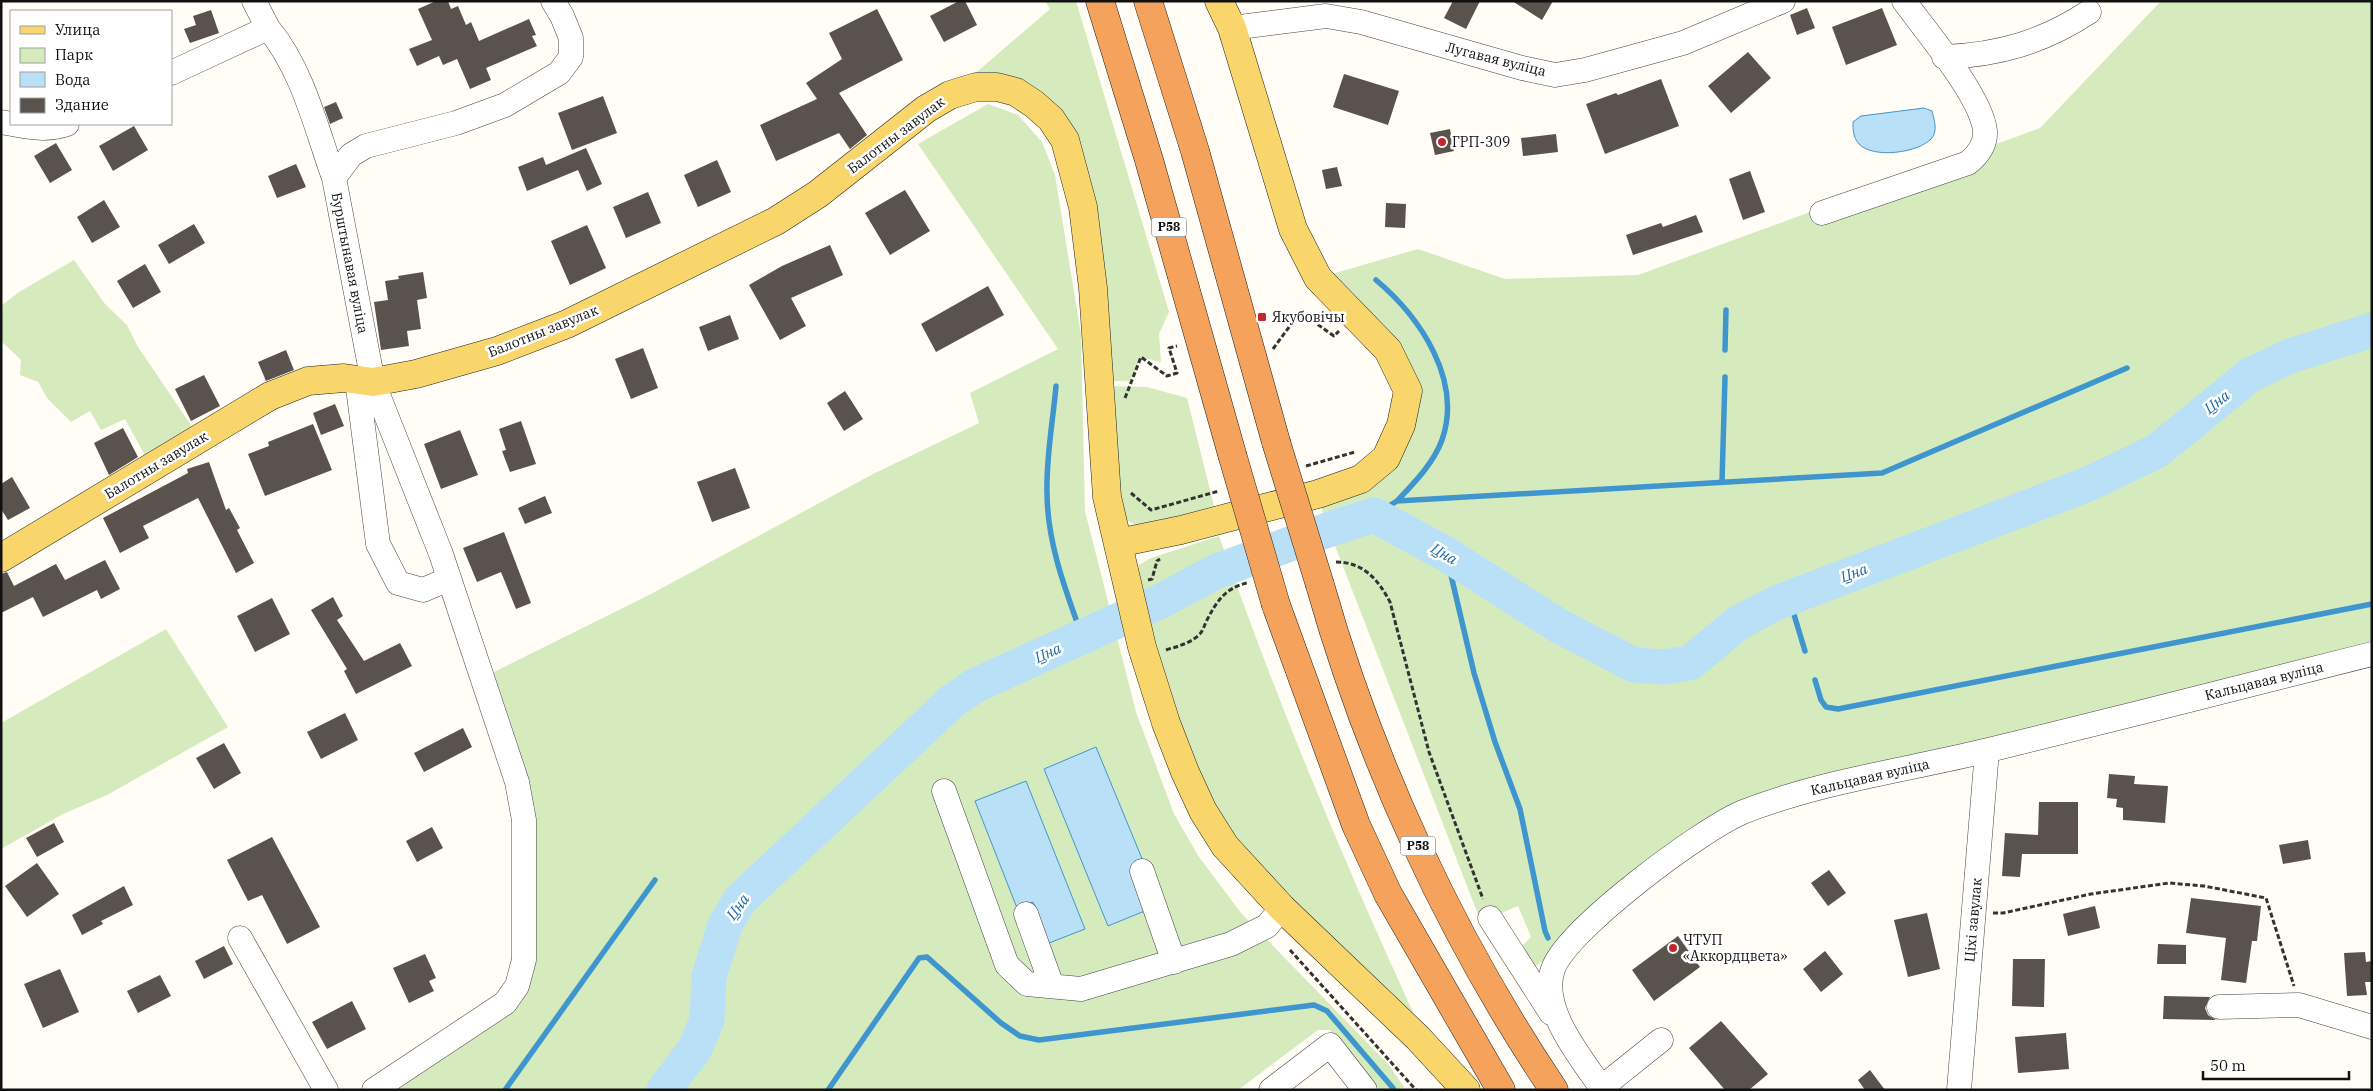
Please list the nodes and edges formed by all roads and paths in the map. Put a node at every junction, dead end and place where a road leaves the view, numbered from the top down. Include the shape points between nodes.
1 (254, 1) edge
2 (553, 1) edge
3 (1100, 1) edge
4 (1148, 1) edge
5 (1219, 1) edge
6 (1783, 1) edge
7 (1904, 1) edge
8 (2089, 12) dead end
9 (268, 28) junction
10 (1232, 28) junction
11 (1944, 57) junction
12 (172, 73) edge
13 (18, 125) edge
14 (63, 125) edge
15 (334, 178) junction
16 (1822, 213) dead end
17 (1329, 332) dead end
18 (1169, 348) dead end
19 (1268, 355) dead end
20 (365, 381) junction
21 (1130, 381) dead end
22 (1118, 543) junction
23 (1, 558) edge
24 (449, 579) junction
25 (2372, 654) edge
26 (1987, 751) junction
27 (944, 791) dead end
28 (1142, 871) dead end
29 (1282, 908) junction
30 (1026, 914) dead end
31 (1973, 914) junction
32 (1490, 918) dead end
33 (240, 938) dead end
34 (1174, 962) junction
35 (1052, 986) junction
36 (2299, 1005) junction
37 (2219, 1007) dead end
38 (1559, 1025) junction
39 (2372, 1027) edge
40 (1661, 1040) dead end
41 (1602, 1089) edge
42 (326, 1090) edge
43 (374, 1090) edge
44 (1271, 1090) edge
45 (1365, 1090) edge
46 (1466, 1090) edge
47 (1501, 1090) edge
48 (1554, 1090) edge
49 (1959, 1090) edge

1 - 9 street
2 - 15 street, Бурштынавая вуліца via 571,38 571,57 559,73 505,105 456,123 366,146 351,155
3 - 47 highway, Р58, bridge via 1149,160 1276,605 1332,763 1388,894
4 - 48 highway, Р58, bridge via 1195,151 1276,442 1336,641 1387,776 1439,893 1482,974
5 - 10 main road
6 - 10 street, Лугавая вуліца via 1683,43 1585,70 1555,74 1522,68 1361,22 1326,16
7 - 11 street
8 - 11 street via 2039,39 2006,50
9 - 12 street
9 - 15 street via 278,39 301,85
10 - 22 main road via 1293,229 1318,278 1388,350 1408,391 1401,425 1386,458 1361,479 1318,494
11 - 16 street via 1977,108 1985,130 1978,155 1968,163 1947,171
13 - 14 street via 41,129
15 - 20 street, Бурштынавая вуліца
17 - 19 path via 1300,312
18 - 21 path via 1177,373 1167,376 1141,356
20 - 22 main road, Балотны завулак via 416,374 497,351 603,307 776,221 818,194 926,109 950,95 976,88 997,87 1016,92 1051,119 1073,164 1088,236 1104,469
20 - 23 main road, Балотны завулак via 308,381 270,396
20 - 24 street
20 - 24 street via 378,544 398,583 422,590
22 - 29 main road, Балотны завулак via 1142,647 1166,723 1204,811 1225,846
24 - 43 street via 517,782 524,820 524,960 517,986 505,1003
25 - 26 street, Кальцавая вуліца
26 - 31 street, Ціхі завулак
26 - 38 street, Кальцавая вуліца via 1789,796 1740,814 1695,840 1653,870 1566,947 1553,970 1551,990
27 - 35 street via 1007,965 1027,984
28 - 34 street
29 - 34 street via 1267,926 1231,944
29 - 46 main road, Балотны завулак via 1418,1038
30 - 35 street
31 - 36 path via 2003,913 2091,894 2169,883 2266,898
31 - 49 street, Ціхі завулак
32 - 38 street
33 - 42 street
34 - 35 street via 1081,989
36 - 37 street
36 - 39 street
38 - 41 street, Кальцавая вуліца
40 - 41 street
44 - 45 street via 1330,1044

